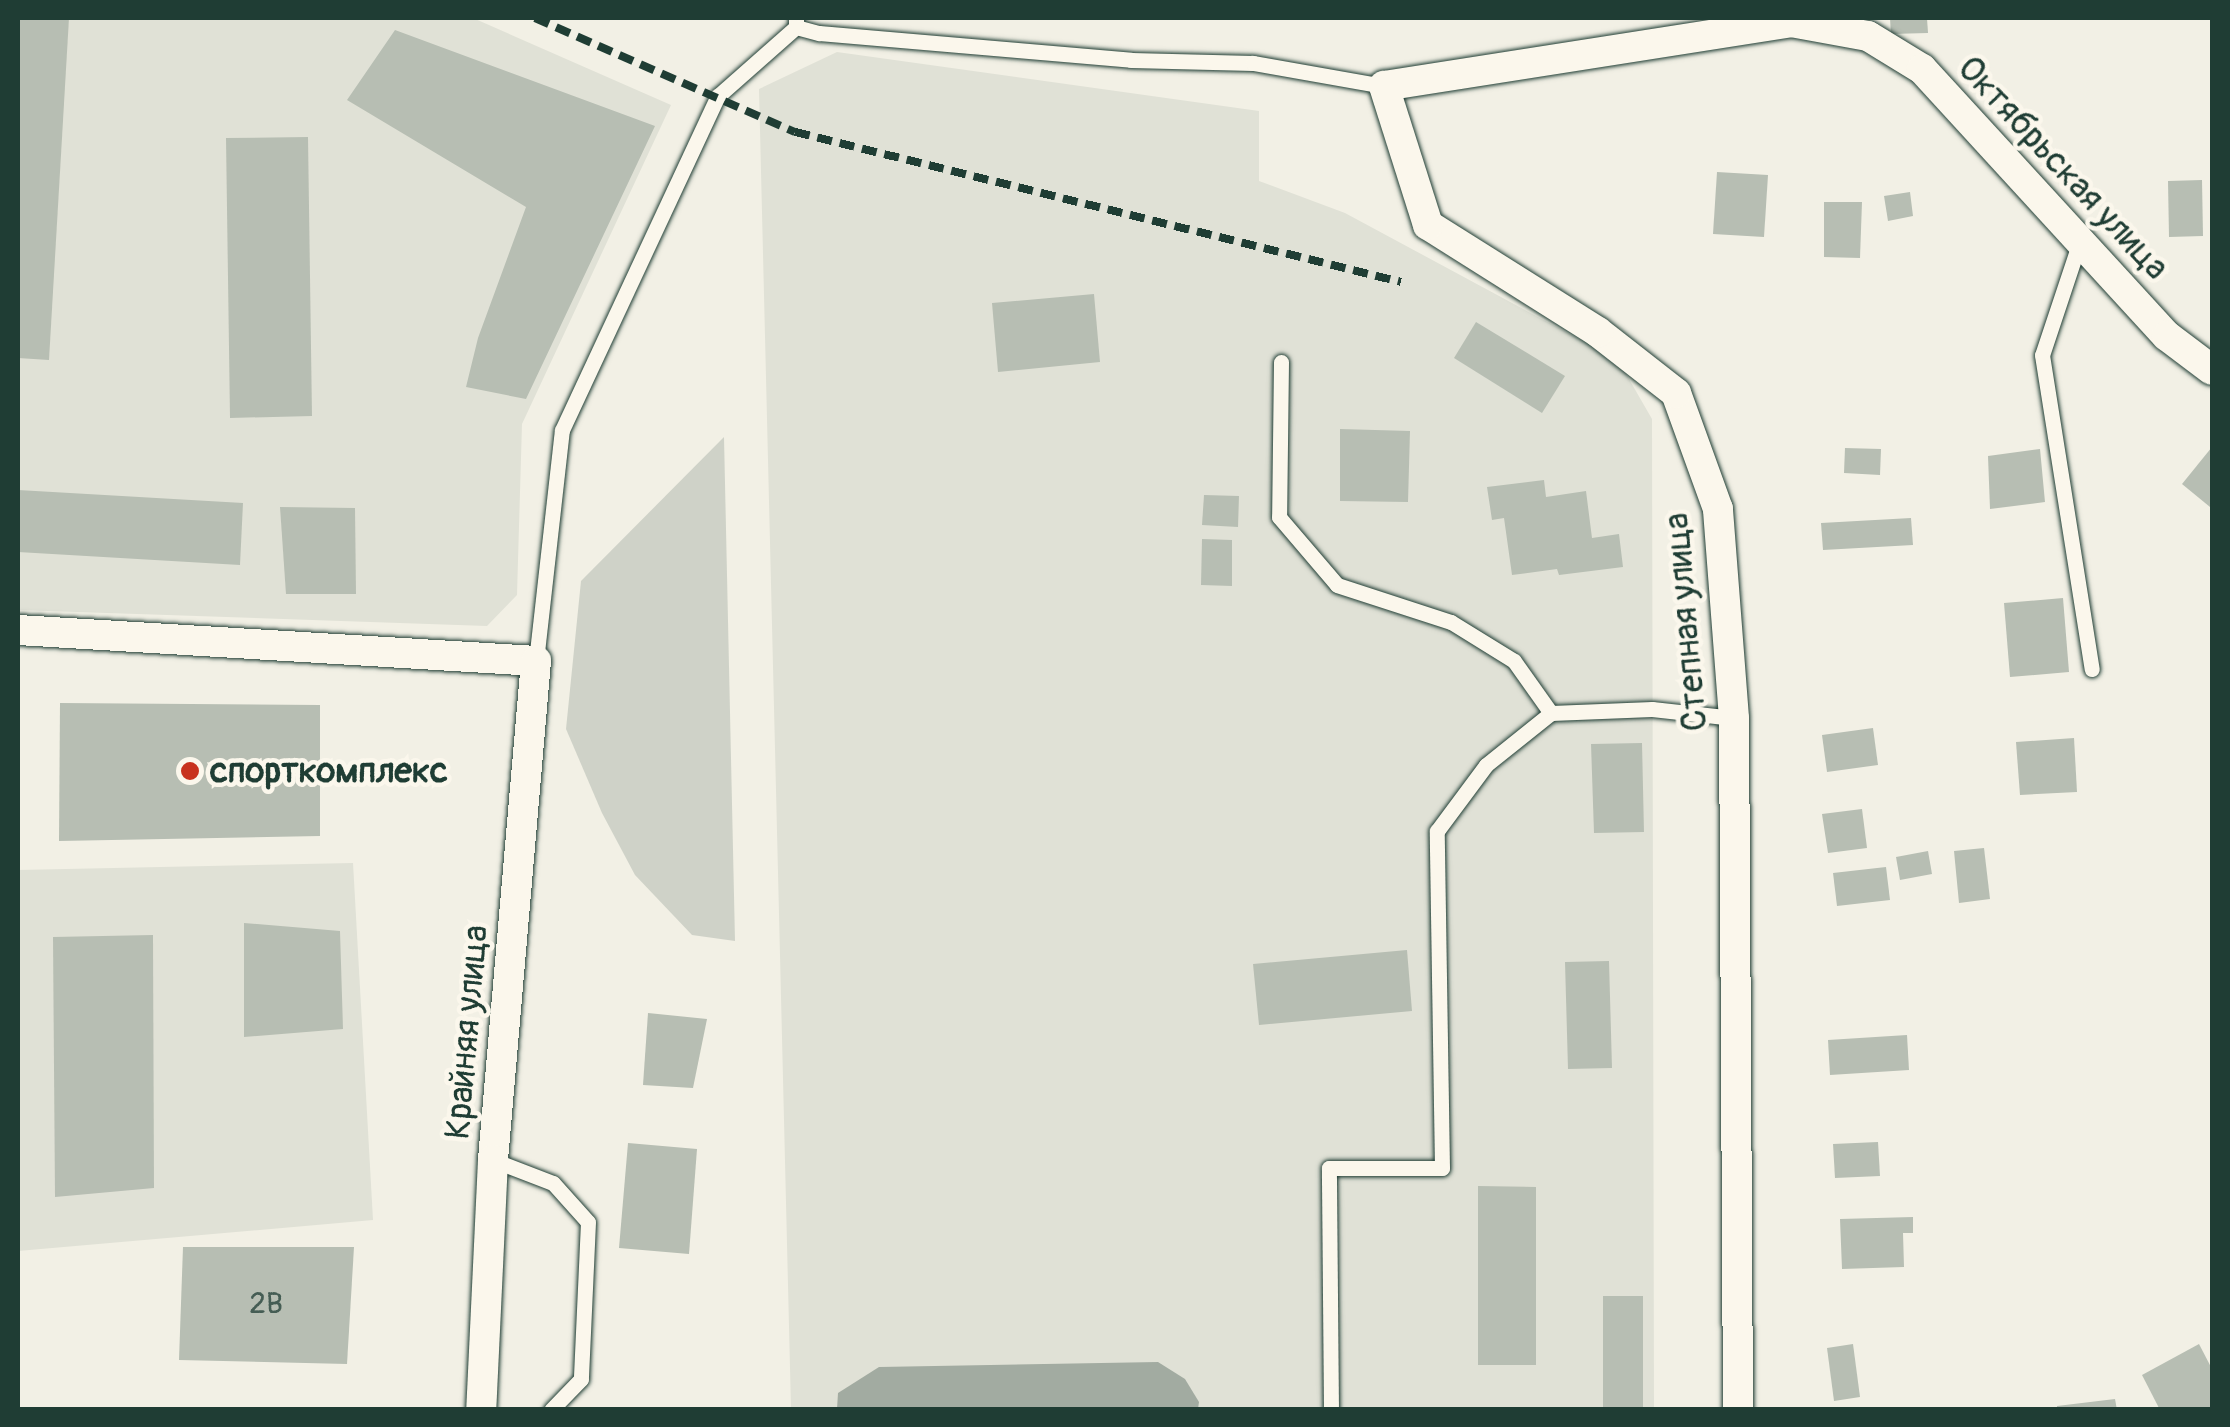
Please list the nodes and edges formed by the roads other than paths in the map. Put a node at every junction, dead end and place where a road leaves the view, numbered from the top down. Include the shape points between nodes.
1 (1791, 20) edge
2 (796, 22) edge
3 (1384, 86) junction
4 (2080, 241) junction
5 (1281, 362) dead end
6 (2212, 370) edge
7 (18, 630) edge
8 (536, 661) junction
9 (2092, 669) dead end
10 (1552, 712) junction
11 (1734, 718) junction
12 (493, 1160) junction
13 (481, 1410) edge
14 (551, 1410) edge
15 (1331, 1410) edge
16 (1738, 1410) edge

1 - 3 street
1 - 4 street, Октябрьская улица via 1868,36 1922,69
2 - 3 lane via 819,34 1253,63
2 - 8 lane via 718,96 562,430
3 - 11 street, Степная улица via 1428,225 1598,332 1676,394 1718,508
4 - 6 street, Октябрьская улица via 2167,336
4 - 9 lane via 2042,355
5 - 10 lane via 1279,517 1336,585 1451,622 1514,660
7 - 8 street
8 - 12 street, Крайняя улица
10 - 11 lane via 1652,709
10 - 15 lane via 1486,766 1438,831 1442,1168 1329,1168
11 - 16 street, Степная улица
12 - 13 street, Крайняя улица
12 - 14 lane via 553,1182 588,1222 581,1379

